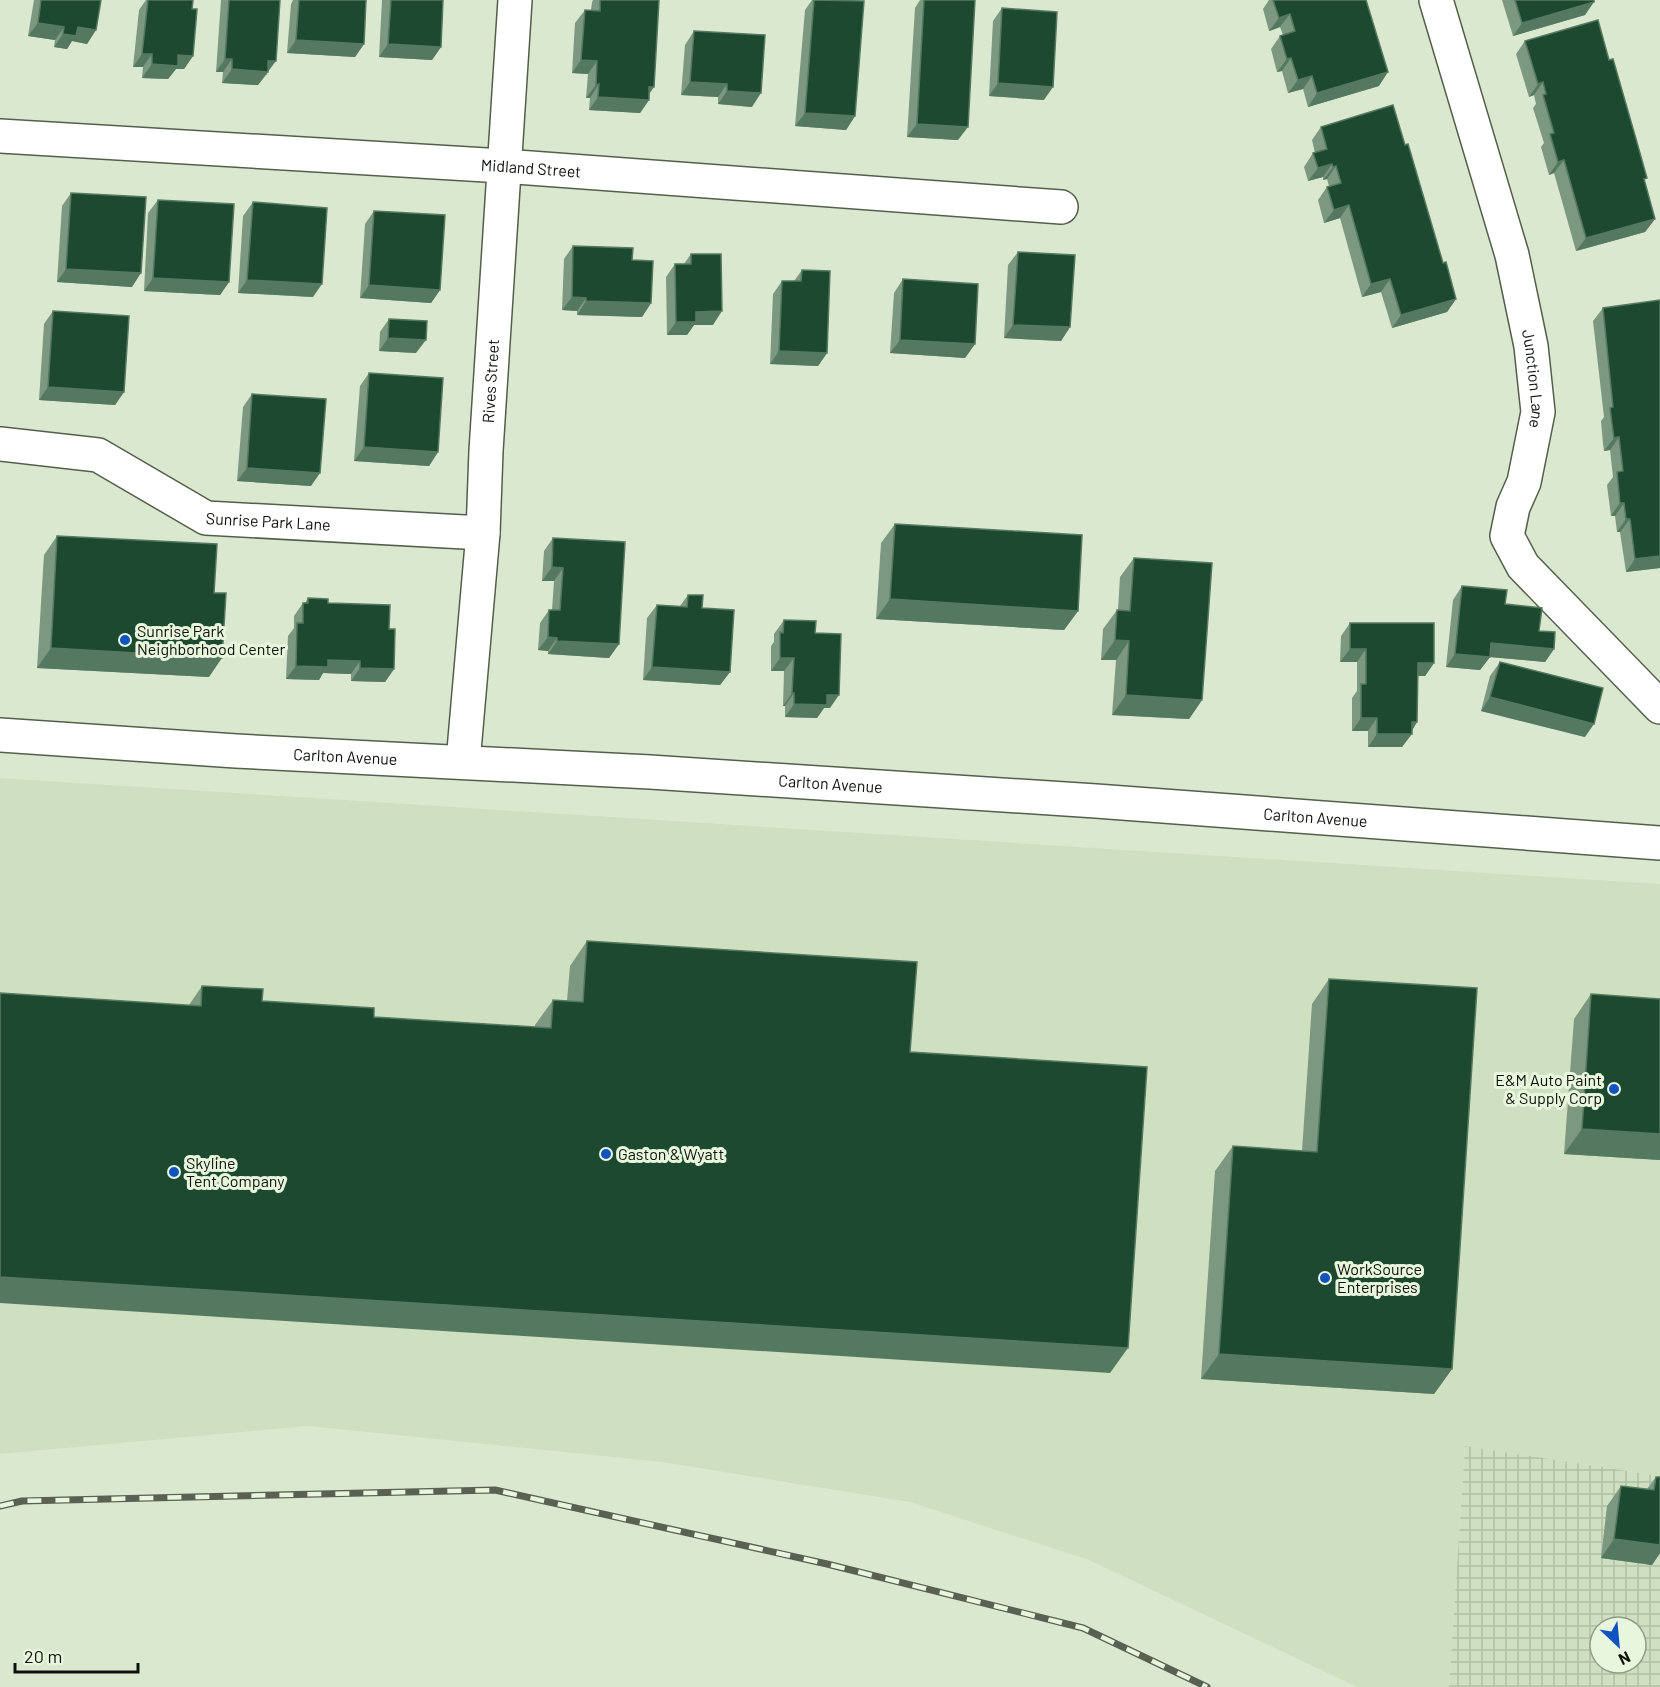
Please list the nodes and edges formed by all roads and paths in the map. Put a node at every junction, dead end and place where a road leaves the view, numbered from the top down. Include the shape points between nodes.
1 (515, 0) edge
2 (1436, 0) edge
3 (0, 136) edge
4 (503, 166) junction
5 (1061, 207) dead end
6 (0, 444) edge
7 (483, 533) junction
8 (1660, 707) edge
9 (0, 735) edge
10 (463, 762) junction
11 (1660, 843) edge

1 - 4 street, Rives Street
2 - 8 street, Junction Lane via 1512,255 1531,346 1538,412 1524,482 1507,536 1523,566
3 - 4 street, Midland Street
4 - 5 street, Midland Street
4 - 7 street, Rives Street
6 - 7 street, Sunrise Park Lane via 98,455 206,518
7 - 10 street, Rives Street
9 - 10 street, Carlton Avenue
10 - 11 street, Carlton Avenue via 1107,802

